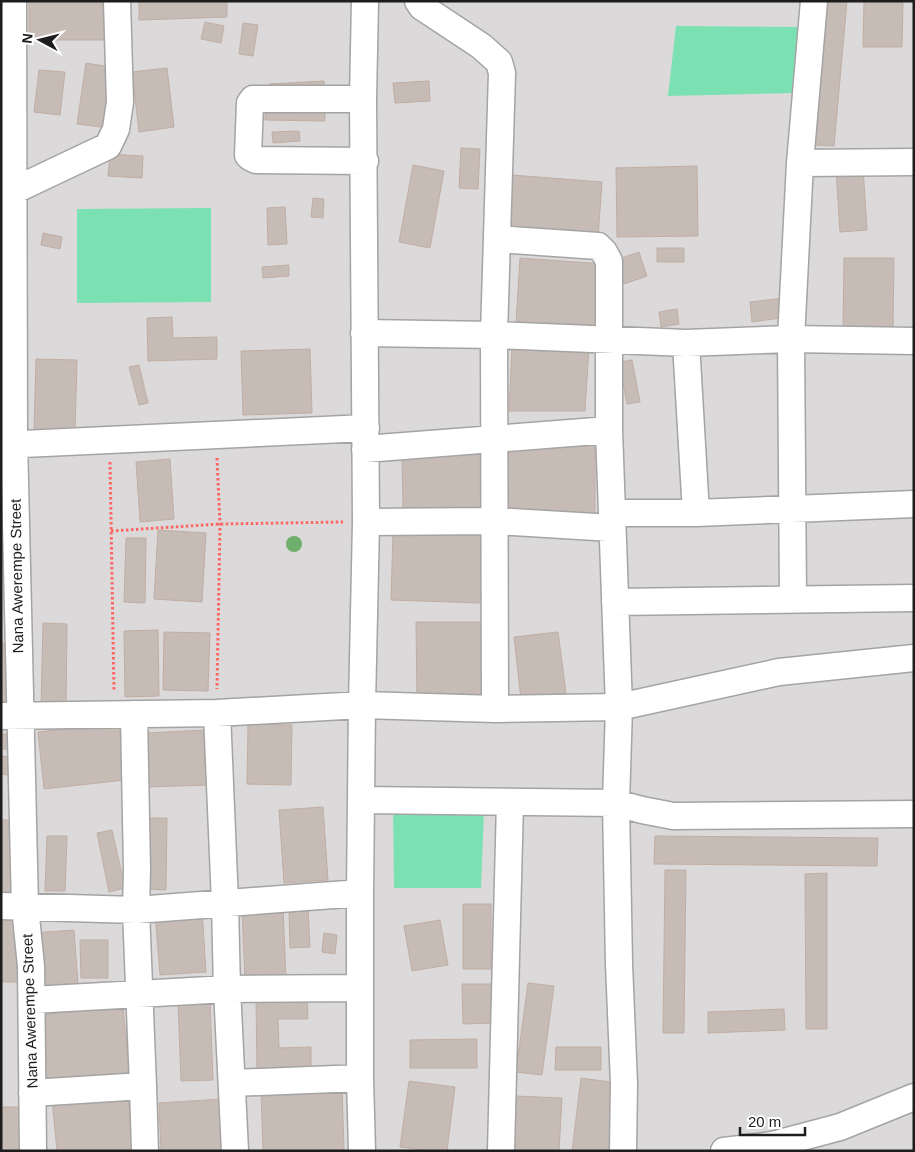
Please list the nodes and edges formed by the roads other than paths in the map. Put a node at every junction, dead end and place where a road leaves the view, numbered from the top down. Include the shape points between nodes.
1 (13, 1) edge
2 (117, 1) edge
3 (364, 1) edge
4 (418, 1) edge
5 (814, 1) edge
6 (363, 99) junction
7 (365, 161) junction
8 (914, 162) edge
9 (800, 163) junction
10 (13, 190) junction
11 (497, 239) junction
12 (364, 334) junction
13 (494, 335) junction
14 (8, 338) edge
15 (791, 338) junction
16 (608, 340) junction
17 (914, 341) edge
18 (686, 343) junction
19 (609, 430) junction
20 (365, 438) junction
21 (494, 439) junction
22 (8, 446) edge
23 (914, 504) edge
24 (792, 508) junction
25 (696, 513) junction
26 (494, 521) junction
27 (612, 521) junction
28 (366, 522) junction
29 (355, 558) dead end
30 (914, 598) edge
31 (793, 599) junction
32 (615, 602) junction
33 (914, 658) edge
34 (362, 704) junction
35 (619, 707) junction
36 (217, 708) junction
37 (495, 708) junction
38 (124, 714) junction
39 (11, 715) edge
40 (362, 800) junction
41 (510, 802) junction
42 (616, 803) junction
43 (914, 814) edge
44 (360, 893) junction
45 (225, 903) junction
46 (13, 906) edge
47 (136, 910) junction
48 (360, 988) junction
49 (227, 989) junction
50 (139, 994) junction
51 (32, 1000) junction
52 (360, 1078) junction
53 (232, 1083) junction
54 (143, 1086) junction
55 (32, 1093) junction
56 (914, 1097) edge
57 (33, 1151) edge
58 (145, 1151) edge
59 (235, 1151) edge
60 (362, 1151) edge
61 (501, 1151) edge
62 (623, 1151) edge
63 (724, 1151) edge

1 - 10 street, Nana Awerempe Street
2 - 10 street via 120,102 116,129 108,146
3 - 6 street
4 - 11 street via 499,62 502,73
5 - 9 street
6 - 7 street
6 - 7 street via 253,99 250,103 248,155 256,160
7 - 12 street
8 - 9 street
9 - 15 street
10 - 14 street, Nana Awerempe Street
11 - 13 street
11 - 16 street via 598,246 609,261
12 - 13 street
12 - 20 street
13 - 16 street
13 - 21 street
14 - 22 street, Nana Awerempe Street
15 - 17 street
15 - 18 street
15 - 24 street
16 - 18 street
16 - 19 street
18 - 25 street
19 - 21 street
19 - 27 street
20 - 21 street
20 - 22 street via 215,436
20 - 28 street
21 - 26 street
22 - 39 street, Nana Awerempe Street
23 - 24 street
24 - 25 street
24 - 31 street
25 - 27 street
26 - 27 street
26 - 28 street
26 - 37 street
27 - 32 street
28 - 34 street
29 - 36 street via 352,696 266,699
30 - 31 street
31 - 32 street
32 - 35 street
33 - 35 street via 779,672
34 - 36 street
34 - 37 street
34 - 40 street
35 - 37 street
35 - 42 street
36 - 38 street
36 - 45 street
38 - 39 street
38 - 47 street via 137,870
39 - 46 street, Nana Awerempe Street
40 - 41 street
40 - 44 street
41 - 42 street
41 - 61 street
42 - 43 street via 673,816
42 - 62 street
44 - 45 street
44 - 48 street
45 - 47 street
45 - 49 street
46 - 47 street
46 - 51 street, Nana Awerempe Street via 31,966
47 - 50 street
48 - 49 street
48 - 52 street
49 - 50 street
49 - 53 street
50 - 51 street
50 - 54 street
51 - 55 street, Nana Awerempe Street
52 - 53 street
52 - 60 street
53 - 59 street
54 - 55 street
54 - 58 street
55 - 57 street, Nana Awerempe Street
56 - 63 street via 840,1127 772,1145

